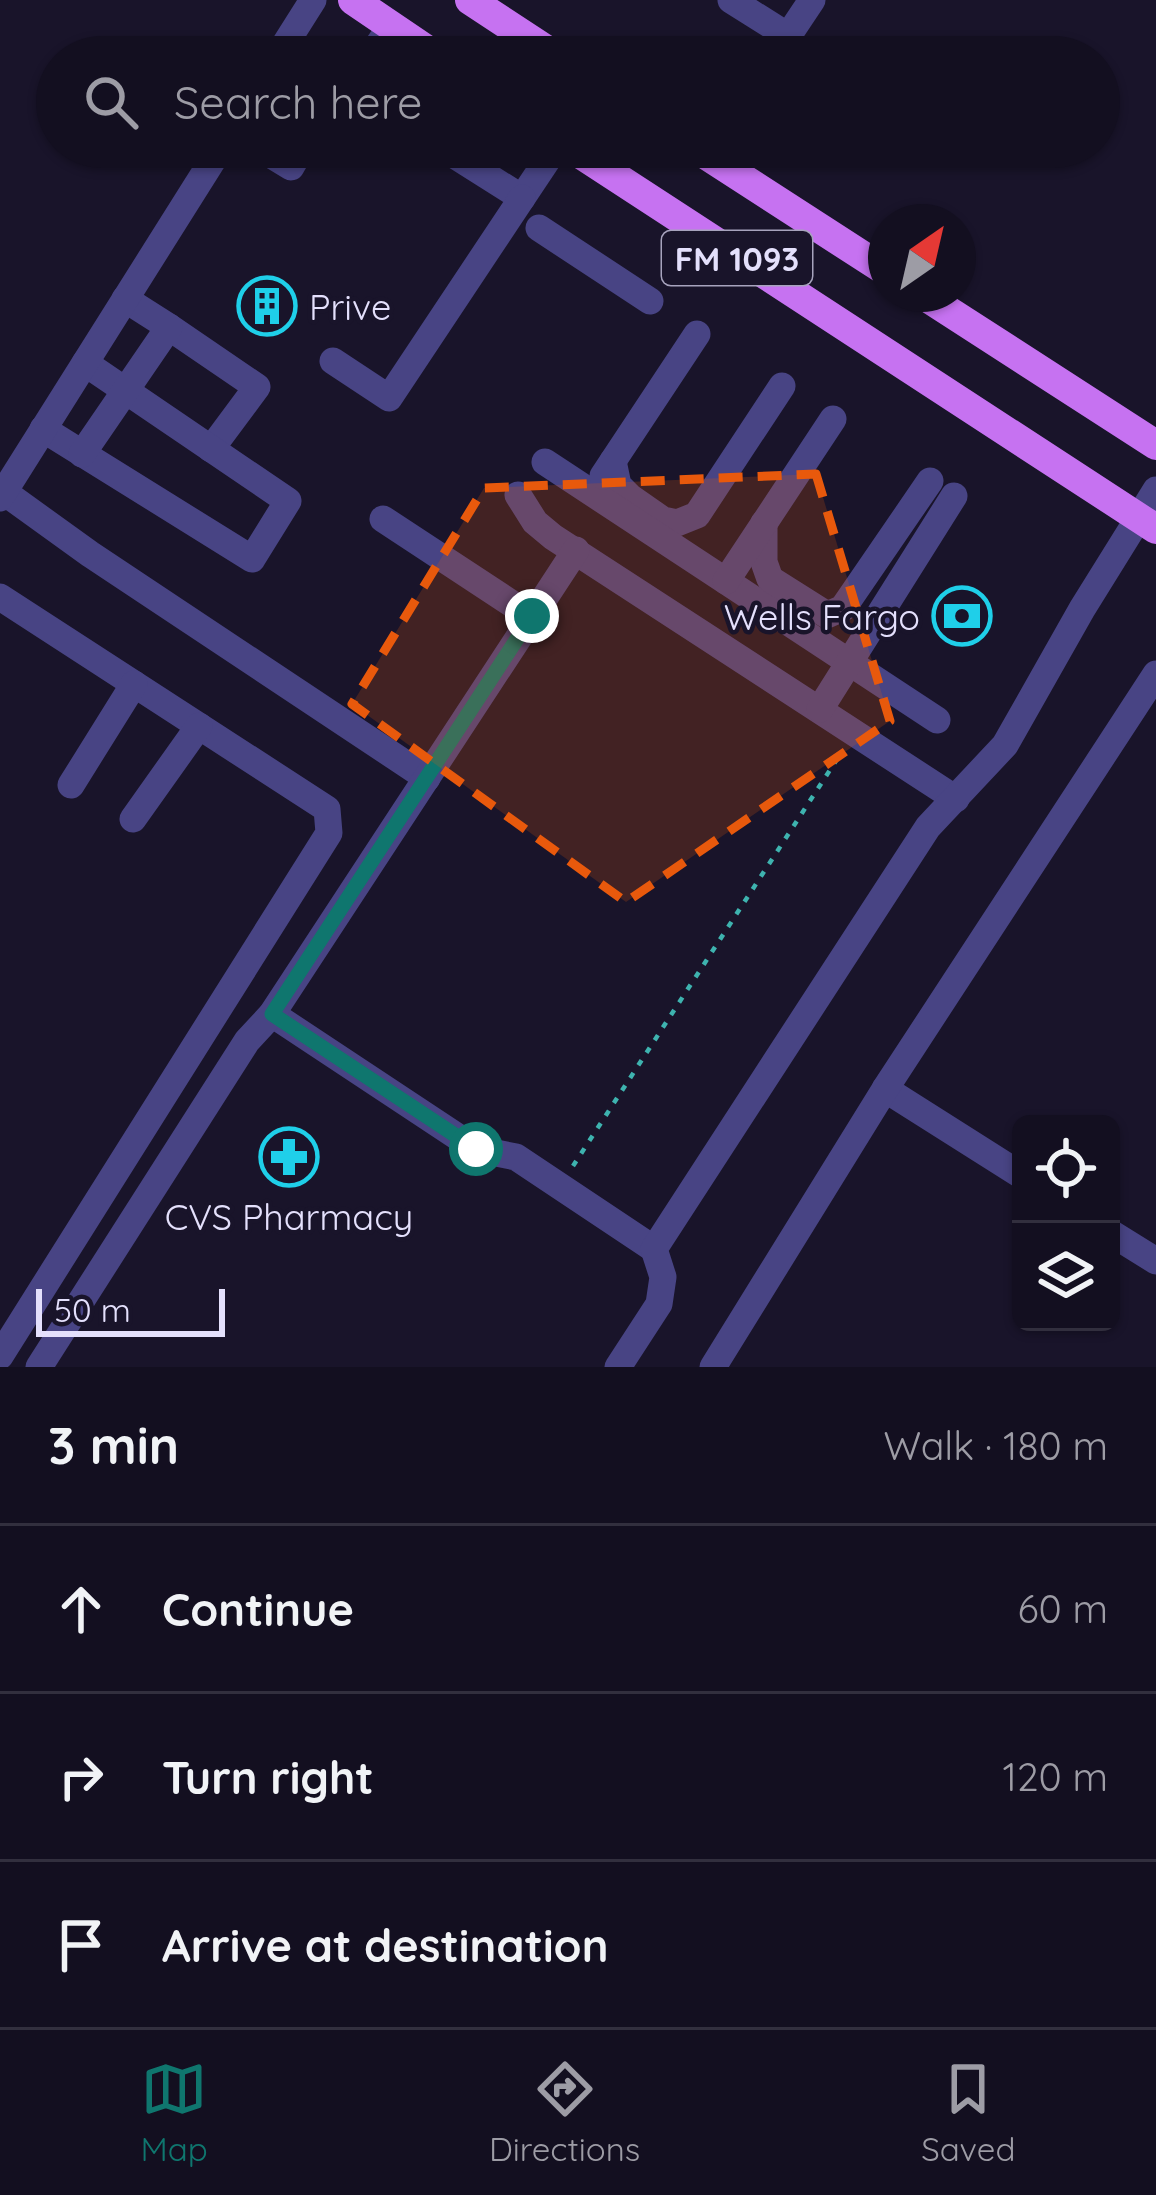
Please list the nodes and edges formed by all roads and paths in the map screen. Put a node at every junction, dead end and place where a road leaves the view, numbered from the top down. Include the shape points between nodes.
1 (313, 0) edge
2 (353, 0) edge
3 (470, 0) edge
4 (812, 0) edge
5 (752, 6) edge
6 (391, 26) junction
7 (296, 36) edge
8 (384, 36) edge
9 (406, 36) edge
10 (524, 36) edge
11 (208, 168) edge
12 (475, 168) edge
13 (542, 168) edge
14 (602, 168) edge
15 (727, 168) edge
16 (522, 198) junction
17 (539, 228) dead end
18 (868, 259) edge
19 (125, 298) junction
20 (650, 301) dead end
21 (950, 312) edge
22 (169, 327) junction
23 (697, 334) dead end
24 (333, 361) dead end
25 (85, 363) junction
26 (126, 391) junction
27 (833, 419) dead end
28 (44, 429) junction
29 (1156, 445) edge
30 (212, 449) junction
31 (82, 454) junction
32 (613, 461) junction
33 (545, 462) dead end
34 (1156, 490) edge
35 (591, 493) junction
36 (2, 495) edge
37 (518, 495) dead end
38 (383, 519) dead end
39 (764, 523) junction
40 (1147, 523) edge
41 (576, 550) junction
42 (683, 553) junction
43 (726, 580) junction
44 (3, 598) edge
45 (532, 616) junction
46 (849, 662) junction
47 (1156, 674) edge
48 (134, 684) junction
49 (820, 709) junction
50 (937, 720) dead end
51 (199, 726) junction
52 (855, 732) junction
53 (427, 778) junction
54 (71, 785) dead end
55 (956, 799) junction
56 (133, 819) dead end
57 (272, 1014) junction
58 (885, 1089) junction
59 (1012, 1169) edge
60 (560, 1185) junction
61 (1120, 1239) edge
62 (654, 1249) junction
63 (1156, 1261) edge
64 (0, 1356) edge
65 (39, 1367) edge
66 (618, 1367) edge
67 (713, 1367) edge

1 - 7 street
2 - 6 main road
3 - 10 main road
4 - 5 street via 788,36
6 - 8 street
6 - 9 main road
11 - 19 street
12 - 16 street
13 - 16 street
14 - 40 main road, FM 1093
15 - 18 main road, FM 1093
16 - 24 street via 389,398
17 - 20 street
19 - 22 street
19 - 25 street
21 - 29 main road
22 - 26 street
22 - 30 street via 257,387
23 - 32 street
25 - 26 street
25 - 28 street
26 - 30 street
26 - 31 street
27 - 39 street
28 - 31 street
28 - 36 street
30 - 31 street via 288,501 252,559
32 - 35 street
32 - 42 street via 618,484 664,520 697,515 785,388
33 - 35 street
34 - 40 street
35 - 42 street
36 - 53 street
37 - 41 street via 535,522
38 - 45 street
39 - 43 street
39 - 46 street via 770,579 827,615 843,608 942,489
40 - 55 street via 1082,609 1005,745
41 - 45 street
41 - 49 street
42 - 43 street
43 - 46 street
44 - 48 street
45 - 53 street
46 - 49 street
46 - 50 street
47 - 58 street
48 - 51 street
48 - 54 street
49 - 52 street
51 - 56 street
51 - 64 street via 327,809 328,833
52 - 55 street
52 - 60 path
53 - 57 street
55 - 62 street via 928,827
57 - 60 street via 476,1149 517,1157
57 - 65 street
58 - 59 street
58 - 67 street
60 - 62 street
61 - 63 street
62 - 66 street via 663,1277 659,1304

